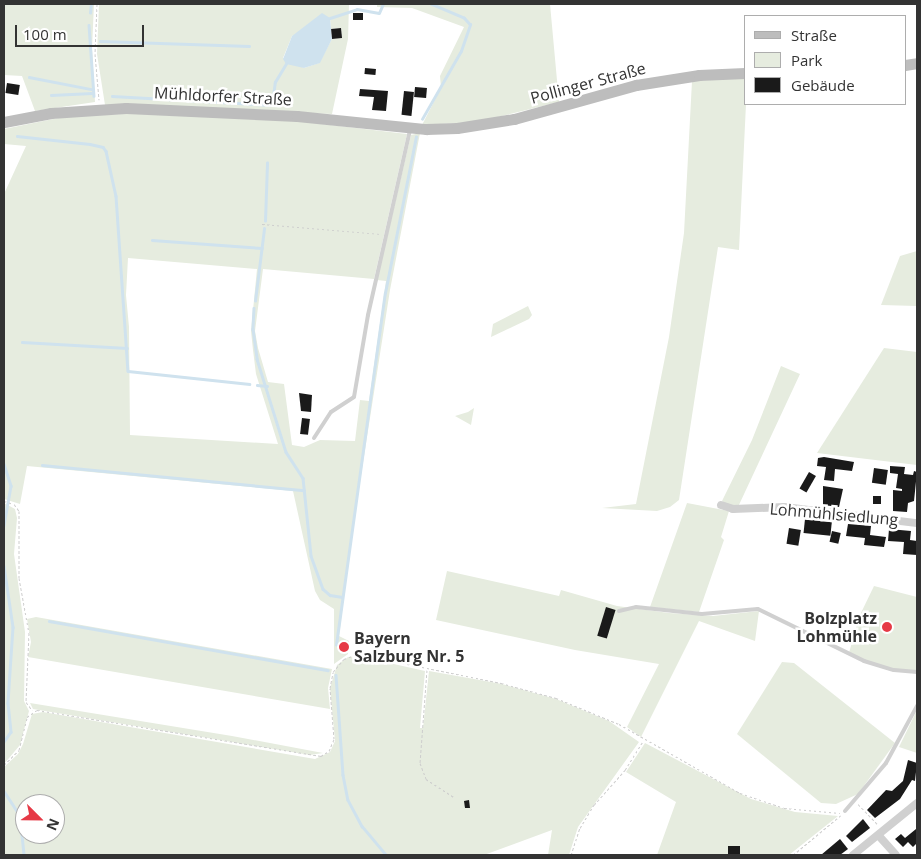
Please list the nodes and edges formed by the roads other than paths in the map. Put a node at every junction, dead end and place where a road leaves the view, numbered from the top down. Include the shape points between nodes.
1 (744, 73) edge
2 (4, 122) edge
3 (411, 128) junction
4 (440, 129) joint
5 (314, 438) dead end
6 (721, 505) dead end
7 (917, 523) edge
8 (619, 611) dead end
9 (917, 672) edge
10 (917, 706) edge
11 (917, 803) edge
12 (845, 811) road end
13 (882, 834) junction
14 (868, 846) junction
15 (853, 855) edge
16 (860, 855) edge
17 (896, 855) edge

1 - 4 street, Pollinger Straße via 663,80 502,122
2 - 3 street, Mühldorfer Straße via 51,113 100,109 287,115
3 - 4 street, Mühldorfer Straße
3 - 5 lane via 368,315 354,397 331,412
6 - 7 street, Lohmühlsiedlung via 733,508 784,507
8 - 9 lane via 636,607 702,614 758,609 864,661 894,670
10 - 12 lane via 890,756 856,802
11 - 13 street
13 - 14 street
13 - 17 street
14 - 15 street
14 - 16 street

